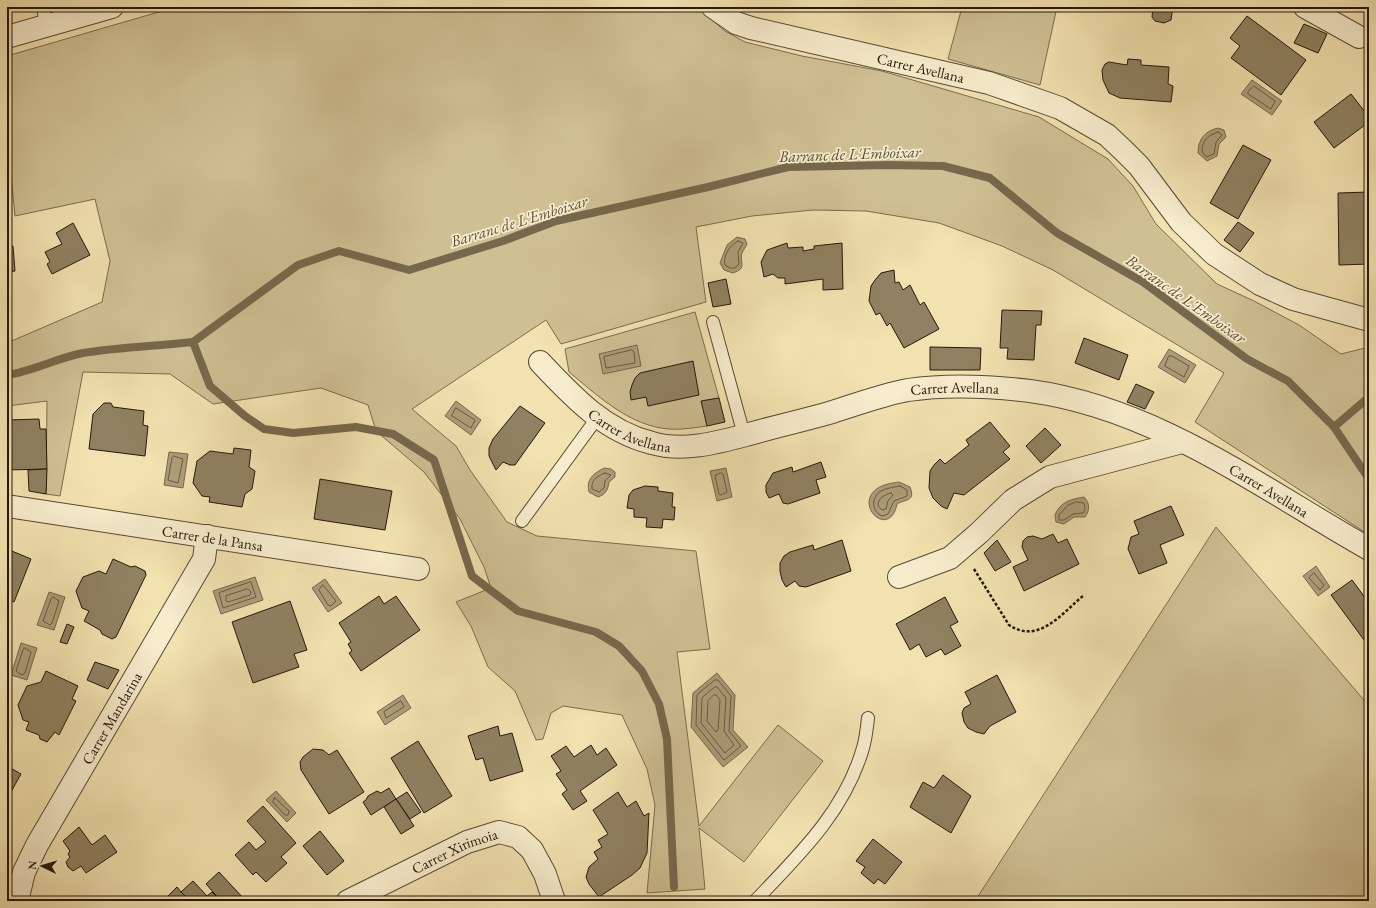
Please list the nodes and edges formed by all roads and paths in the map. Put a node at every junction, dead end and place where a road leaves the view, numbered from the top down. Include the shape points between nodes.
1 (112, 7) edge
2 (713, 7) edge
3 (1305, 7) edge
4 (44, 16) edge
5 (7, 37) edge
6 (1359, 37) dead end
7 (1369, 320) edge
8 (713, 322) dead end
9 (540, 362) dead end
10 (597, 418) junction
11 (744, 435) junction
12 (1182, 442) junction
13 (7, 506) edge
14 (522, 521) dead end
15 (207, 536) junction
16 (961, 548) junction
17 (1369, 549) edge
18 (418, 569) dead end
19 (899, 576) dead end
20 (1084, 595) dead end
21 (868, 718) dead end
22 (18, 901) edge
23 (348, 901) edge
24 (554, 901) edge
25 (755, 901) edge

1 - 4 street
2 - 7 street, Carrer Avellana via 736,23 751,28 989,83 1060,108 1107,135 1123,150 1139,166 1181,222 1214,254 1260,284 1293,299
3 - 6 street
4 - 5 street
8 - 11 lane
9 - 10 street, Carrer Avellana via 571,396
10 - 11 street, Carrer Avellana via 636,438 669,446 694,446
10 - 14 lane
11 - 12 street, Carrer Avellana via 906,391 949,386 1050,394 1136,419
12 - 16 street via 1050,477 1013,500
12 - 17 street, Carrer Avellana via 1285,497 1334,530
13 - 15 street, Carrer de la Pansa
15 - 18 street, Carrer de la Pansa
15 - 22 street, Carrer Mandarina via 204,559 34,850 24,872
16 - 19 street via 950,558
16 - 20 path via 1009,625 1016,630 1027,633 1044,628
21 - 25 lane via 864,746 856,768 830,817 804,850
23 - 24 street, Carrer Xirimoia via 467,842 499,832 518,837 532,850 545,874

